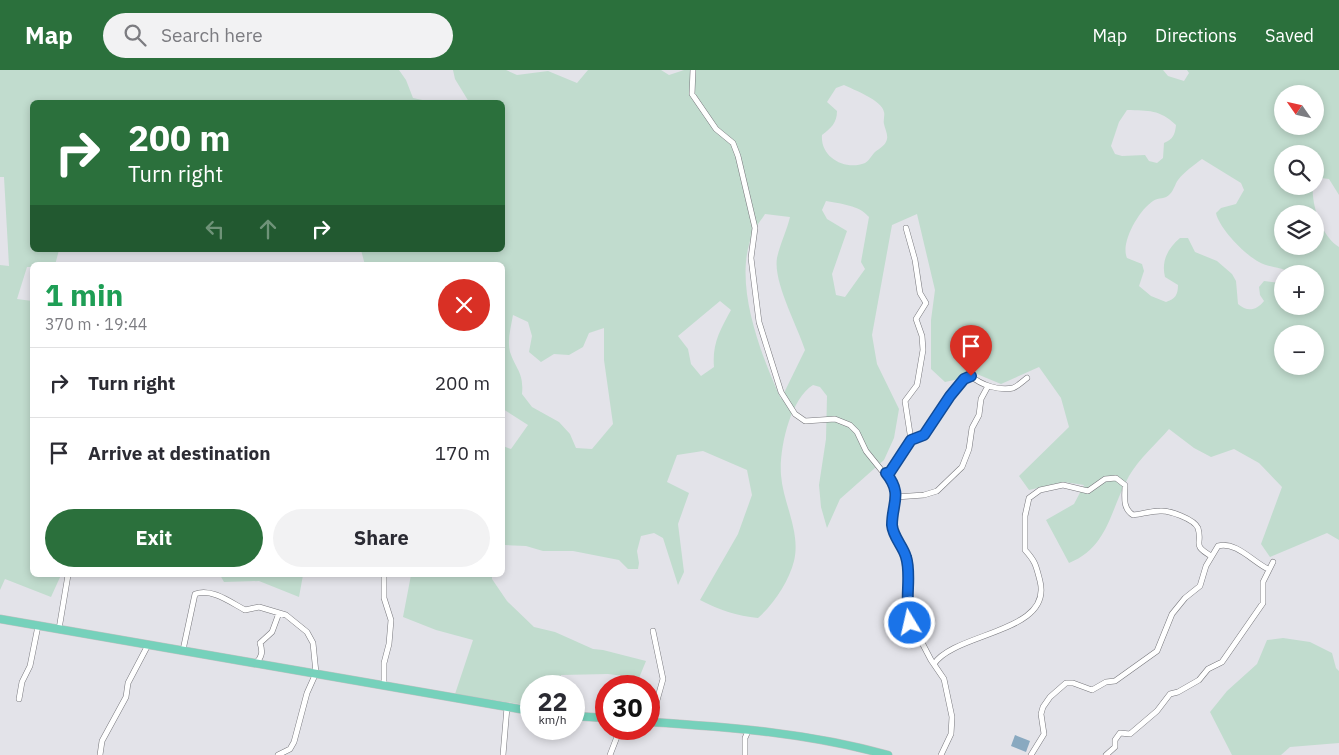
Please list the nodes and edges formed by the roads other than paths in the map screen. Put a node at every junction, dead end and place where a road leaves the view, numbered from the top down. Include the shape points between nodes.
1 (693, 70) edge
2 (906, 228) dead end
3 (1027, 378) dead end
4 (988, 386) junction
5 (911, 440) junction
6 (886, 473) junction
7 (896, 497) junction
8 (1211, 556) junction
9 (1273, 562) dead end
10 (1268, 569) junction
11 (68, 577) edge
12 (384, 577) edge
13 (279, 613) junction
14 (0, 619) edge
15 (38, 626) junction
16 (59, 629) junction
17 (653, 632) dead end
18 (148, 645) junction
19 (183, 650) junction
20 (256, 663) junction
21 (934, 664) junction
22 (316, 673) junction
23 (384, 685) junction
24 (660, 688) edge
25 (19, 699) dead end
26 (507, 707) junction
27 (520, 709) edge
28 (660, 723) edge
29 (749, 728) junction
30 (616, 740) edge
31 (100, 755) edge
32 (278, 755) edge
33 (503, 755) edge
34 (610, 755) edge
35 (745, 755) edge
36 (888, 755) edge
37 (941, 755) edge
38 (1031, 755) edge
39 (1106, 755) edge

1 - 6 street via 692,94 716,128 733,144 738,156 755,228 751,258 759,322 781,392 795,414 805,421 835,419 850,425 866,451
2 - 5 street via 920,293 926,304 916,319 923,350 917,385 905,401
3 - 4 street via 1015,388
4 - 5 street via 971,376 964,379 924,435
4 - 7 street via 981,399 962,468 937,491
5 - 6 street via 890,472
6 - 7 street
7 - 21 street via 892,525 908,564 908,616
8 - 10 street via 1218,546 1224,544
8 - 21 street via 1199,549 1198,531 1190,521 1162,510 1133,515 1128,512 1125,485 1116,478 1106,479 1088,491 1070,485 1040,490 1029,498 1027,506 1025,550 1036,563 1042,588 1041,599 1010,627 998,628 948,651
8 - 38 street via 1200,586 1184,598 1172,614 1157,650 1115,681 1092,690 1066,683 1050,696 1041,714 1044,734
9 - 10 street
10 - 39 street via 1263,582 1263,603 1222,662 1208,669 1199,680 1170,694 1157,711 1130,734 1120,732 1114,748
11 - 16 street
12 - 23 street via 384,598 391,620
13 - 19 street via 259,607 245,610 203,591 195,594
13 - 20 street via 272,632 260,643 261,658
13 - 22 street via 307,632 313,644
14 - 15 main road
15 - 16 main road
15 - 25 street
16 - 18 main road
17 - 24 street via 663,678
18 - 19 main road
18 - 31 street via 102,742
19 - 20 main road
20 - 22 main road
21 - 37 street via 944,679 952,717 951,734
22 - 23 main road
22 - 32 street via 294,742 290,749
23 - 26 main road
26 - 27 main road
26 - 33 street
28 - 29 main road
29 - 35 street
29 - 36 main road via 820,738
30 - 34 street

